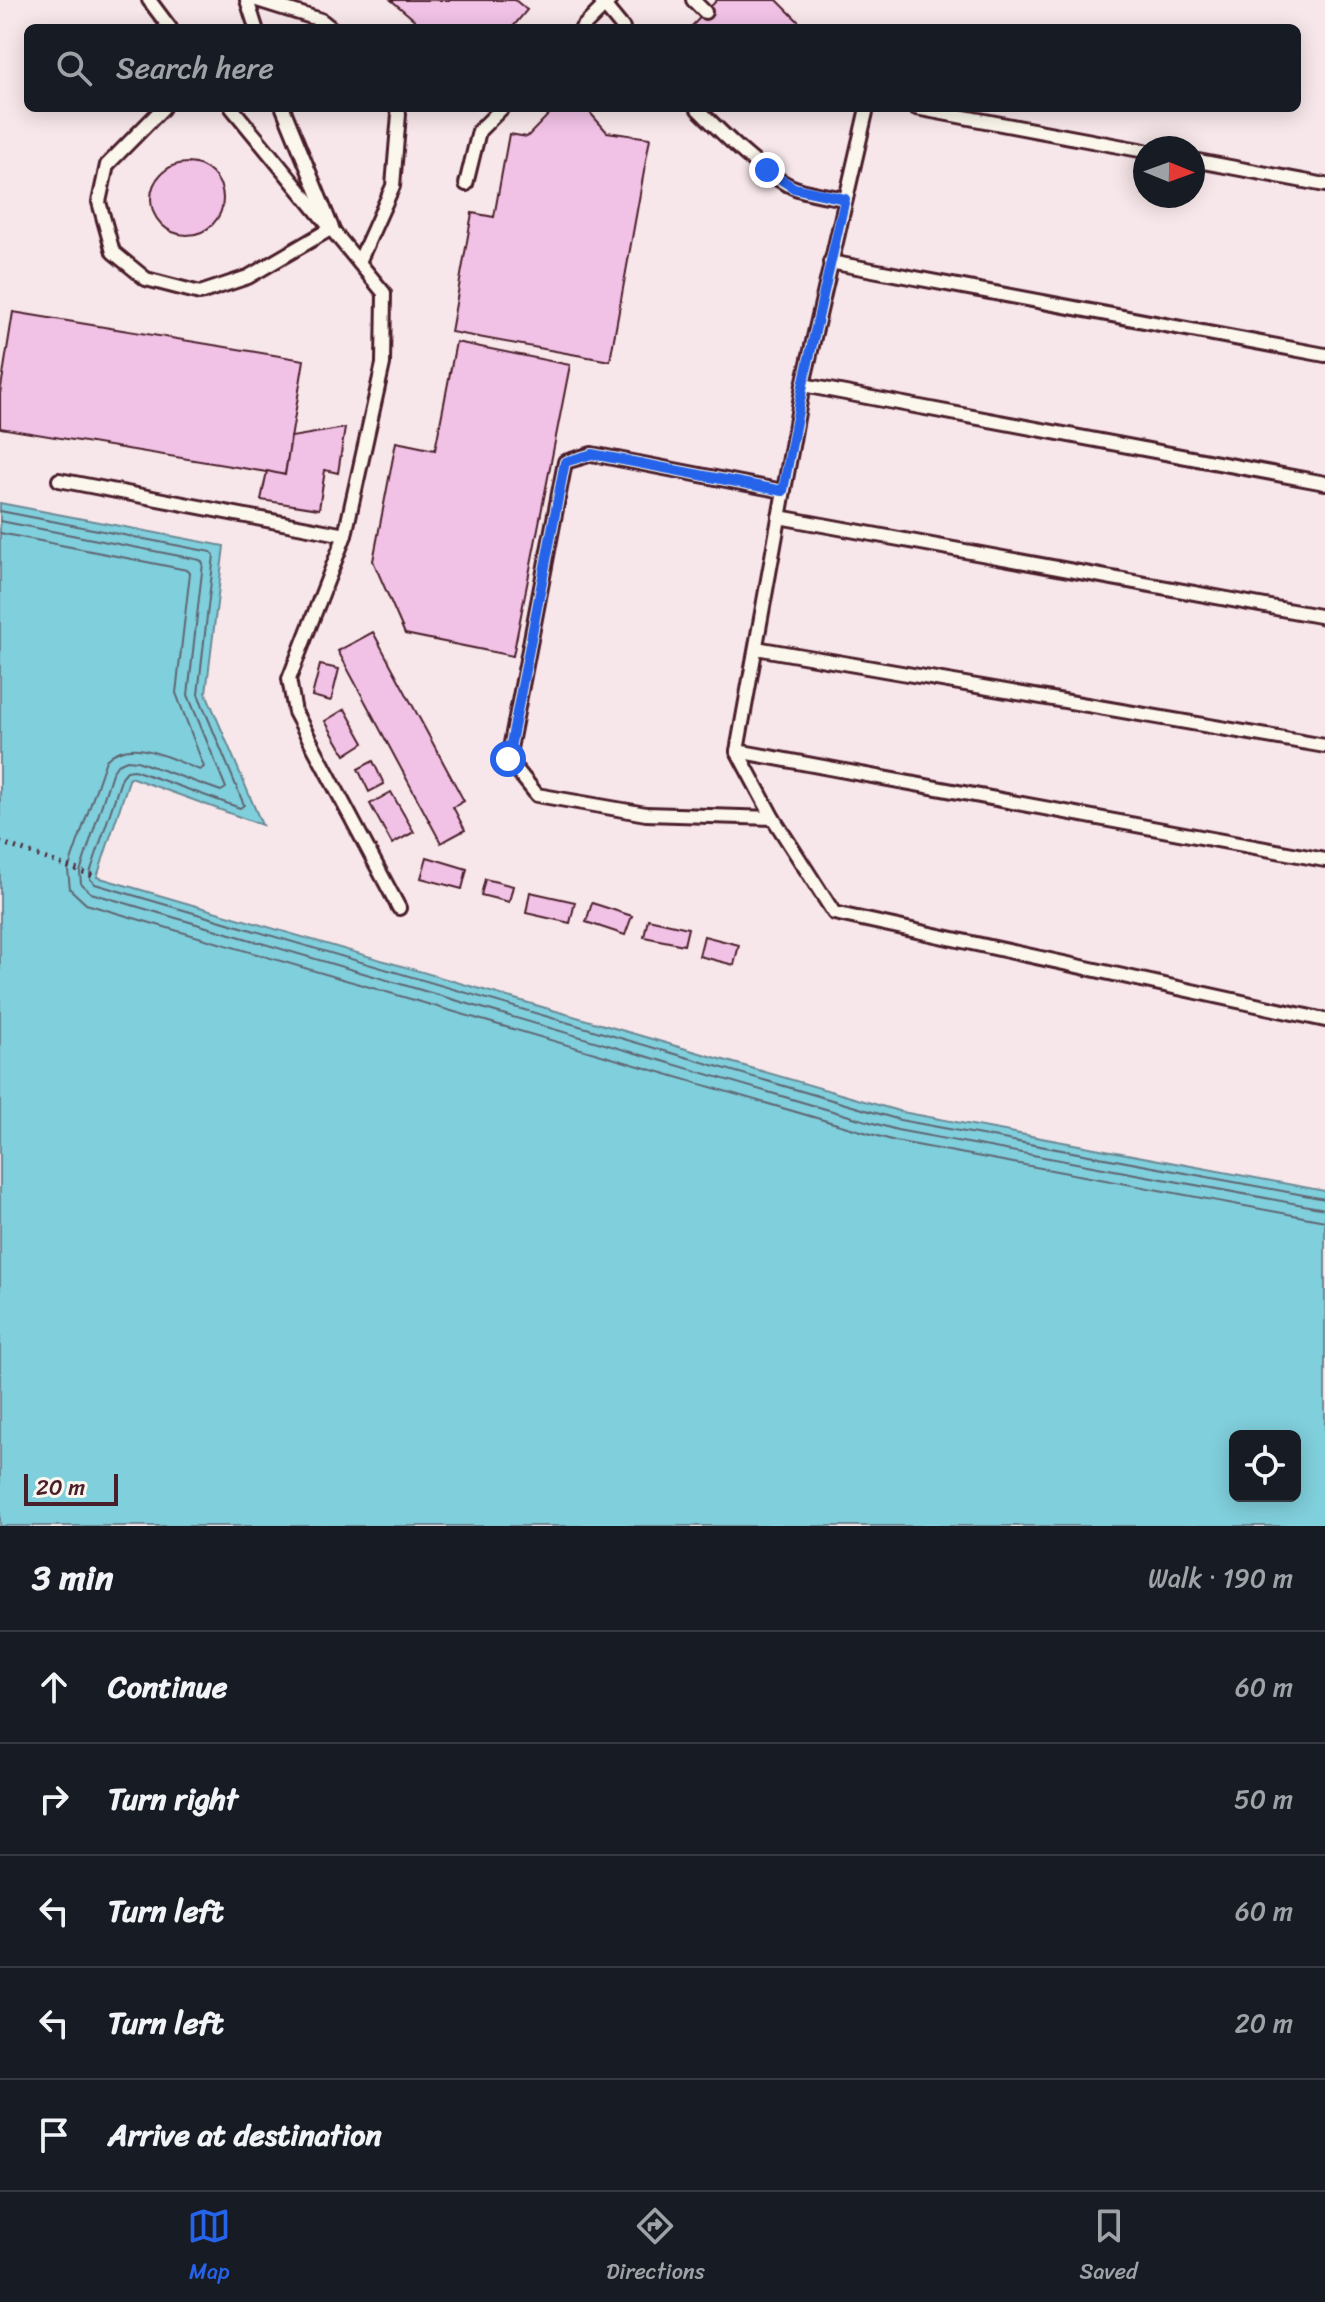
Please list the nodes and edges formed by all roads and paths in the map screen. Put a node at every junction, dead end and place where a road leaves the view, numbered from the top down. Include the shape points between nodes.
1 (149, 0) edge
2 (247, 0) edge
3 (257, 0) edge
4 (693, 0) edge
5 (605, 2) edge
6 (705, 12) dead end
7 (167, 24) edge
8 (255, 24) edge
9 (326, 24) edge
10 (586, 24) edge
11 (620, 24) edge
12 (159, 112) edge
13 (235, 112) edge
14 (285, 112) edge
15 (398, 112) edge
16 (498, 112) edge
17 (701, 112) edge
18 (866, 112) edge
19 (937, 112) edge
20 (1133, 149) edge
21 (1205, 162) edge
22 (466, 184) dead end
23 (1325, 185) edge
24 (845, 199) junction
25 (332, 228) junction
26 (359, 262) junction
27 (830, 262) junction
28 (1325, 355) edge
29 (803, 385) junction
30 (59, 480) dead end
31 (1325, 483) edge
32 (783, 491) junction
33 (779, 517) junction
34 (345, 535) junction
35 (1325, 617) edge
36 (756, 648) junction
37 (1325, 746) edge
38 (737, 751) junction
39 (773, 818) junction
40 (0, 842) edge
41 (1325, 860) edge
42 (97, 877) dead end
43 (399, 908) dead end
44 (1325, 1020) edge

1 - 7 lane
2 - 8 lane
3 - 9 lane
4 - 6 lane
5 - 10 lane
5 - 11 lane
12 - 25 lane via 107,165 99,202 113,252 146,279 200,293 248,277
13 - 25 lane
14 - 25 lane
15 - 26 lane via 393,186
16 - 22 lane via 479,131
17 - 24 lane via 794,188
18 - 24 lane
19 - 20 lane
21 - 23 lane
24 - 27 lane
25 - 26 lane
26 - 34 lane via 384,293 383,364
27 - 28 lane
27 - 29 lane
29 - 31 lane
29 - 32 lane
30 - 34 lane
32 - 33 lane
32 - 39 lane via 592,454 565,462 508,759 537,795 646,814
33 - 35 lane
33 - 36 lane
34 - 43 lane via 289,679 295,712
36 - 37 lane
36 - 38 lane
38 - 39 lane
38 - 41 lane
39 - 44 lane via 834,913
40 - 42 path

